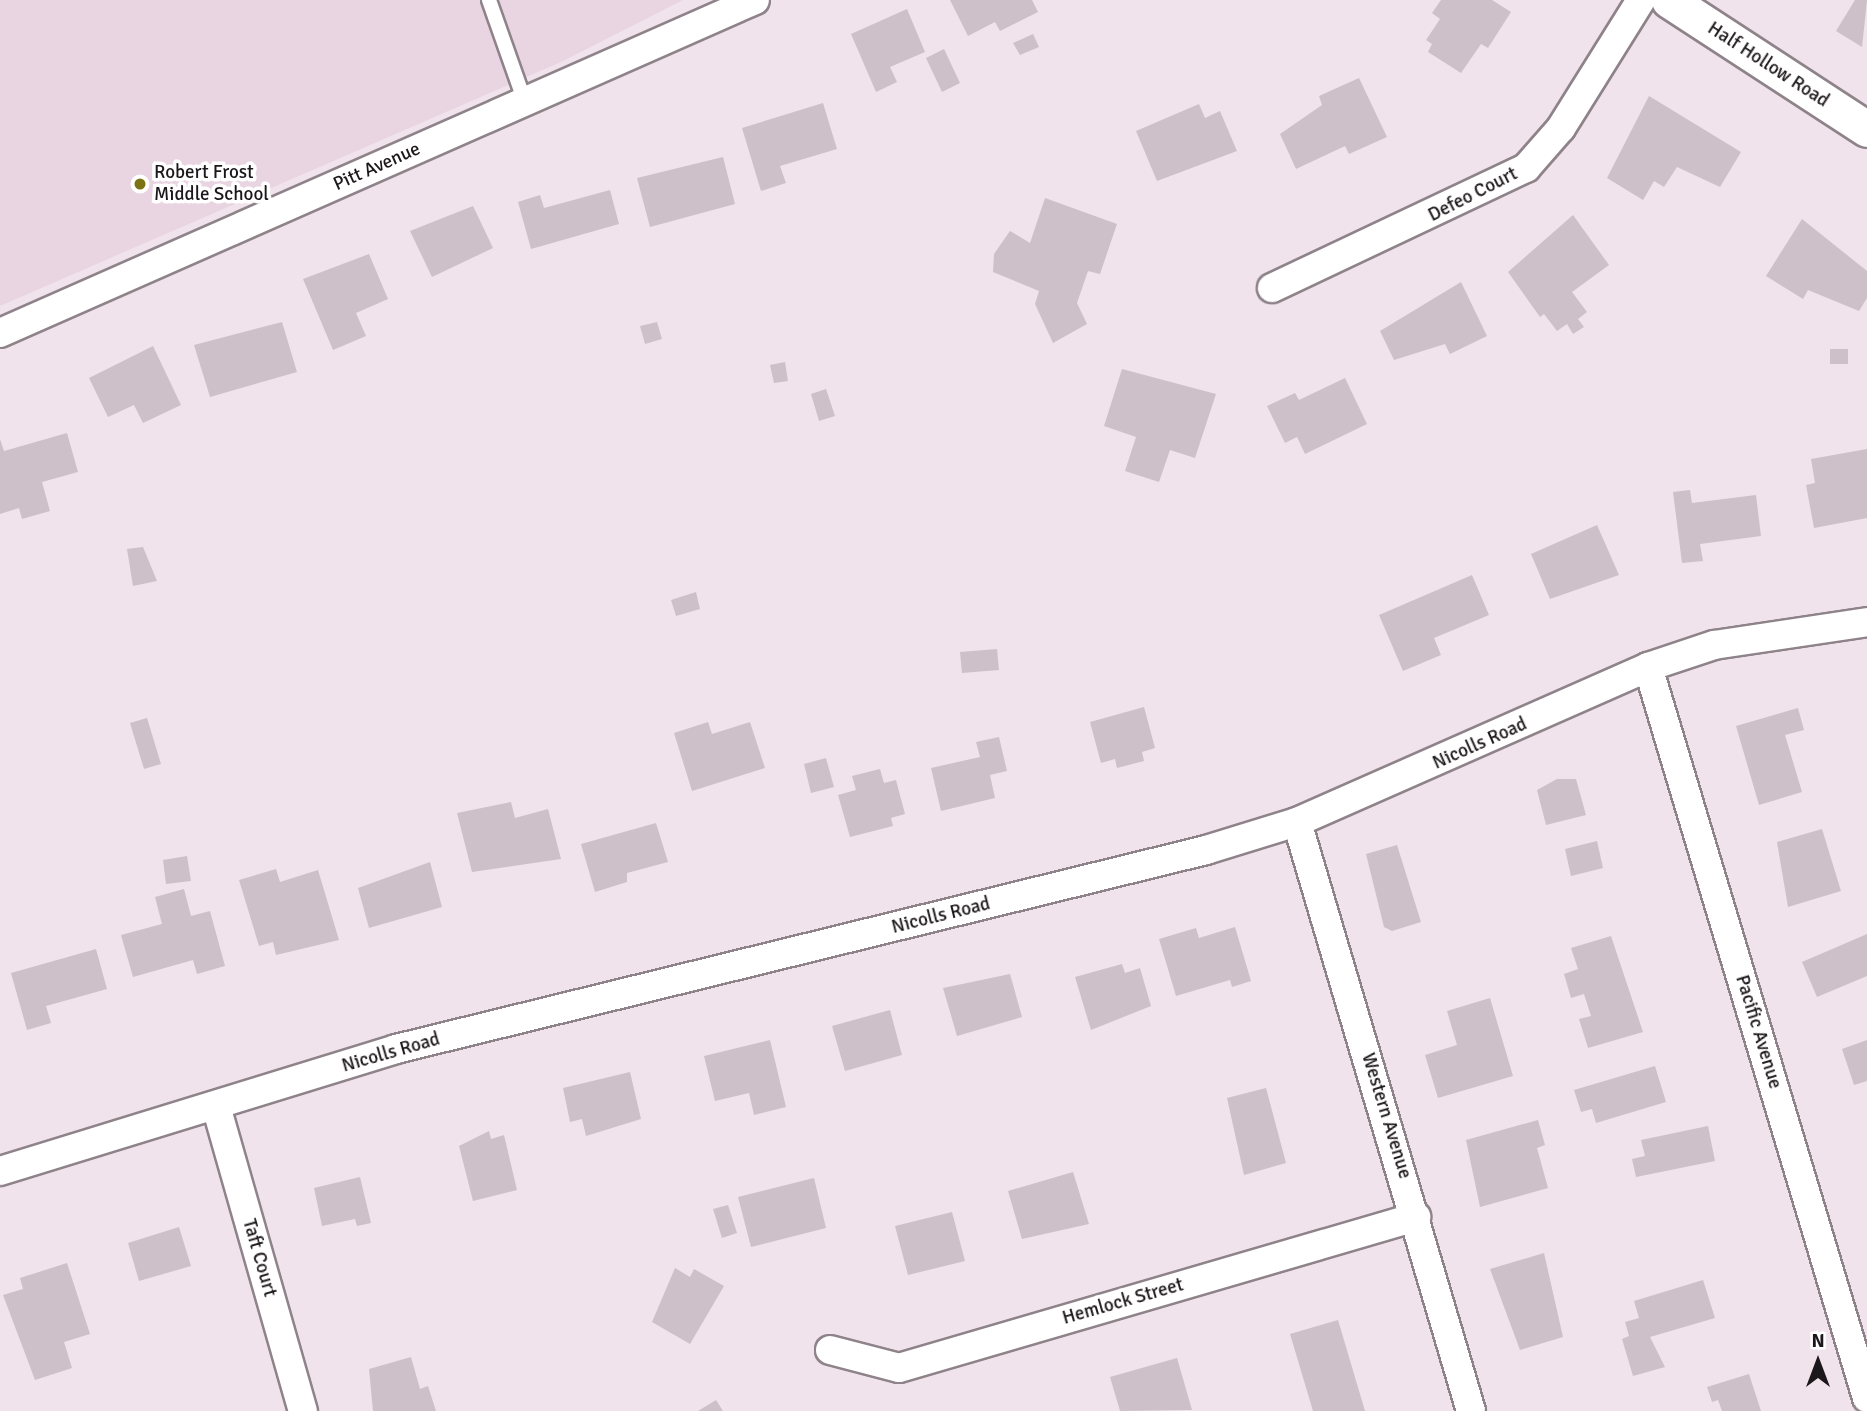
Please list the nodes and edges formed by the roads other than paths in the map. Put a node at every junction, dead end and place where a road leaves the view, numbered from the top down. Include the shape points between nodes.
1 (489, 0) edge
2 (755, 0) edge
3 (1641, 0) edge
4 (1669, 0) edge
5 (525, 102) junction
6 (1867, 129) edge
7 (1272, 288) dead end
8 (0, 333) edge
9 (1867, 622) edge
10 (1648, 667) junction
11 (1297, 822) junction
12 (216, 1106) junction
13 (0, 1171) edge
14 (1416, 1217) junction
15 (830, 1350) dead end
16 (1867, 1398) edge
17 (303, 1411) edge
18 (1471, 1411) edge

1 - 5 lane
2 - 5 street, Pitt Avenue
3 - 7 street, Defeo Court via 1561,128 1526,168
4 - 6 street, Half Hollow Road
5 - 8 street, Pitt Avenue
9 - 10 street, Nicolls Road via 1714,645
10 - 11 street, Nicolls Road
10 - 16 street, Pacific Avenue
11 - 12 street, Nicolls Road via 396,1049
11 - 14 street, Western Avenue
12 - 13 street, Nicolls Road
12 - 17 street, Taft Court
14 - 15 street, Hemlock Street via 899,1368
14 - 18 street, Western Avenue

